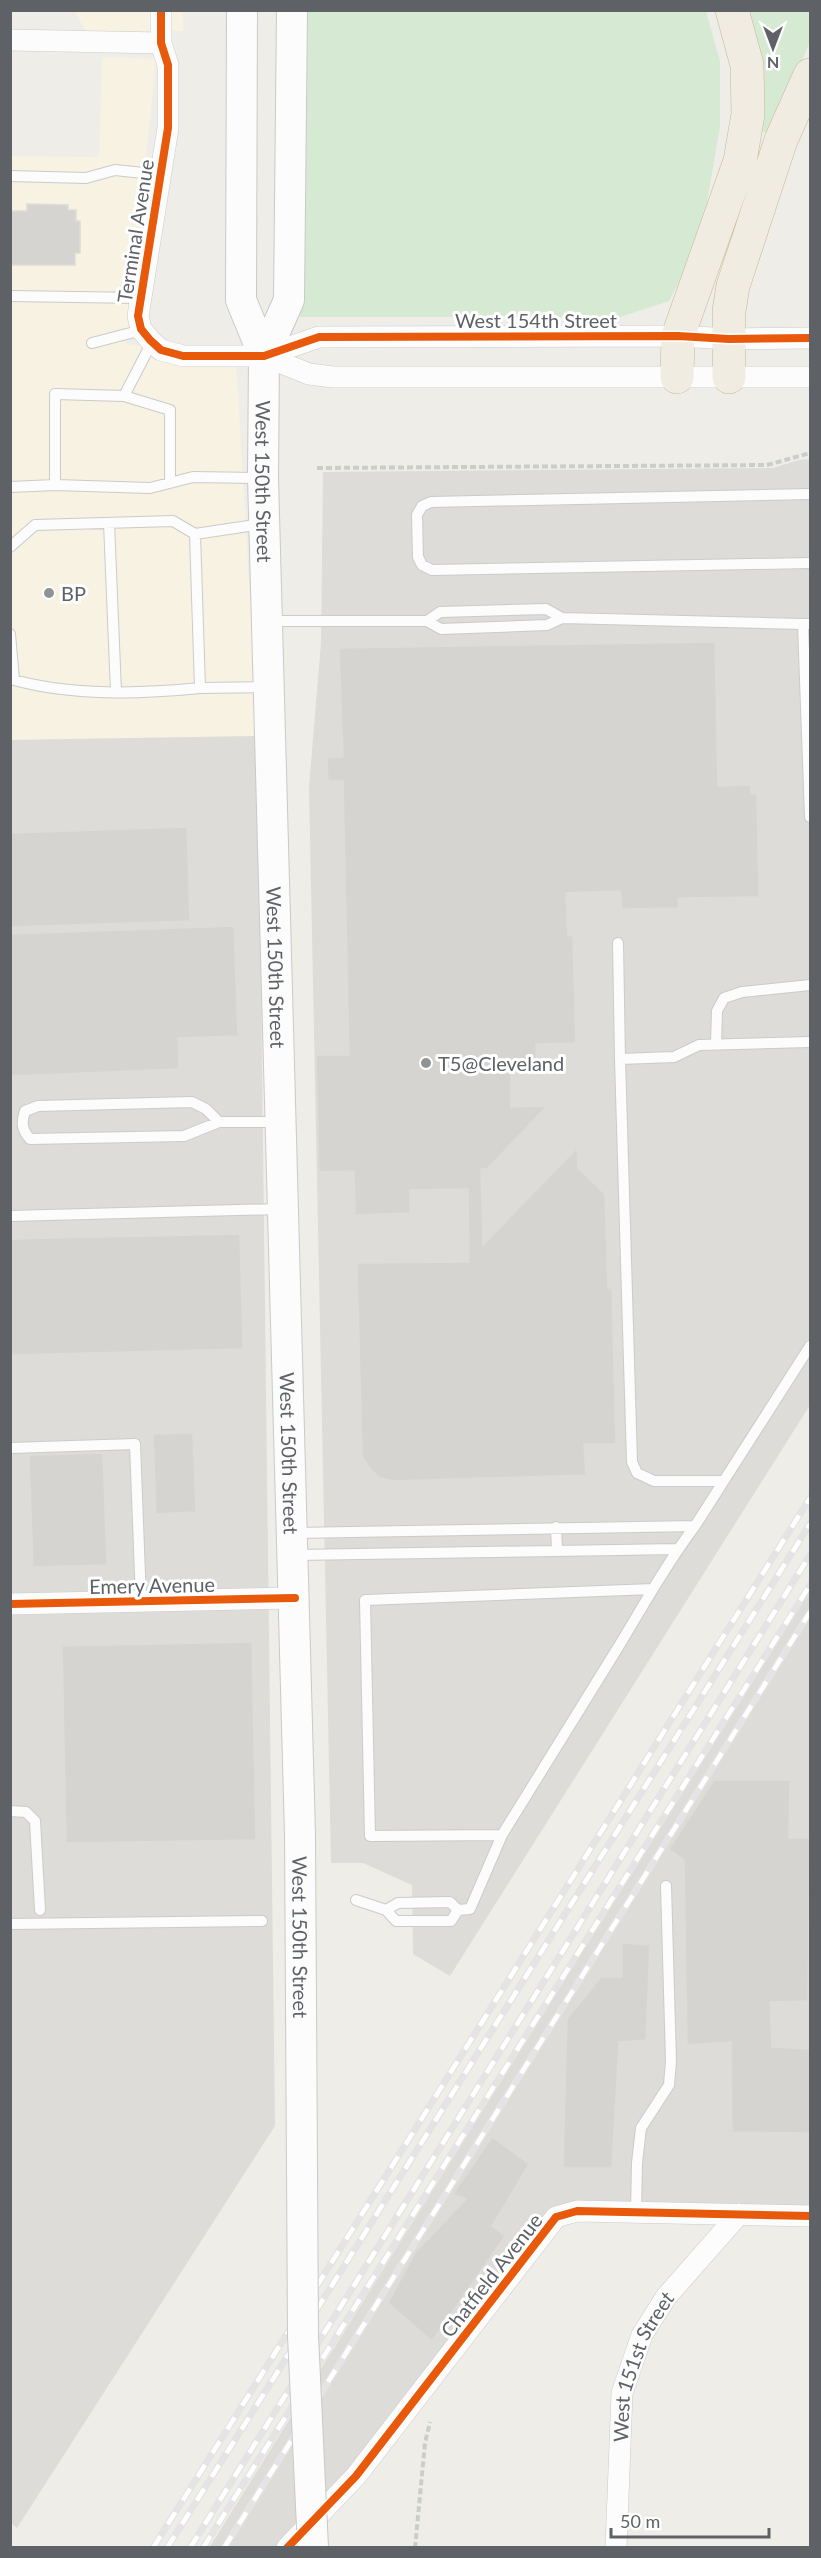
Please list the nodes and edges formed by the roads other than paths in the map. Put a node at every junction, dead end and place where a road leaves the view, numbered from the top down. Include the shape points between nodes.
1 (161, 10) edge
2 (242, 10) edge
3 (292, 10) edge
4 (732, 10) edge
5 (10, 40) edge
6 (161, 43) junction
7 (810, 75) edge
8 (162, 175) junction
9 (10, 176) edge
10 (10, 296) edge
11 (140, 298) junction
12 (147, 336) junction
13 (678, 336) junction
14 (810, 338) edge
15 (729, 339) junction
16 (92, 343) dead end
17 (264, 356) junction
18 (677, 377) junction
19 (729, 377) junction
20 (810, 377) edge
21 (124, 396) junction
22 (263, 478) junction
23 (170, 483) junction
24 (55, 485) junction
25 (10, 487) edge
26 (810, 494) edge
27 (109, 523) junction
28 (265, 524) junction
29 (195, 534) junction
30 (10, 547) edge
31 (810, 563) edge
32 (562, 618) junction
33 (267, 621) junction
34 (427, 621) junction
35 (807, 624) edge
36 (10, 634) edge
37 (268, 687) junction
38 (200, 688) junction
39 (116, 692) junction
40 (810, 818) edge
41 (618, 943) dead end
42 (810, 985) edge
43 (810, 1042) edge
44 (716, 1044) junction
45 (620, 1059) junction
46 (219, 1122) junction
47 (280, 1122) junction
48 (283, 1209) junction
49 (10, 1215) edge
50 (810, 1346) edge
51 (10, 1448) edge
52 (723, 1481) junction
53 (695, 1526) junction
54 (556, 1527) junction
55 (293, 1544) junction
56 (678, 1548) junction
57 (557, 1549) junction
58 (10, 1588) edge
59 (653, 1589) junction
60 (295, 1598) junction
61 (141, 1601) junction
62 (11, 1604) edge
63 (10, 1811) edge
64 (502, 1835) junction
65 (666, 1886) dead end
66 (356, 1900) dead end
67 (40, 1910) dead end
68 (386, 1910) junction
69 (458, 1910) junction
70 (262, 1921) dead end
71 (10, 1924) edge
72 (636, 2212) junction
73 (739, 2214) junction
74 (810, 2216) edge
75 (287, 2547) edge
76 (313, 2547) edge
77 (616, 2547) edge

1 - 6 street
2 - 17 main road, West 150th Street via 242,300
3 - 17 main road, West 150th Street via 289,300
4 - 13 highway via 747,64 748,114 740,161
5 - 6 street
6 - 8 street, Terminal Avenue via 168,65 168,128
7 - 15 highway via 781,140 733,286
8 - 9 lane via 115,170 86,178
8 - 11 street, Terminal Avenue
10 - 11 lane
11 - 12 street, Terminal Avenue via 138,316
12 - 16 lane
12 - 17 street via 161,350 183,356
12 - 21 lane
13 - 15 street, West 154th Street
13 - 17 street, West 154th Street via 319,337
13 - 18 highway
14 - 15 street, West 154th Street
15 - 19 highway
17 - 18 street via 309,374 333,377
17 - 22 main road, West 150th Street
18 - 19 street
19 - 20 street
21 - 23 lane via 170,410
21 - 24 lane via 55,394
22 - 23 lane via 193,477
22 - 28 main road, West 150th Street
23 - 24 lane via 150,488
24 - 25 lane
26 - 31 lane via 431,502 422,506 417,515 418,557 422,565 432,570
27 - 29 lane via 173,521
27 - 30 lane via 34,525
27 - 39 lane
28 - 29 lane
28 - 33 main road, West 150th Street
29 - 38 lane
32 - 34 lane via 547,624 441,629
32 - 34 lane via 546,609 473,610 440,612
32 - 35 lane
33 - 34 lane
33 - 37 main road, West 150th Street
35 - 40 lane
36 - 39 lane via 14,680 41,687
37 - 38 lane
37 - 47 main road, West 150th Street
38 - 39 lane
41 - 45 lane
42 - 44 lane via 732,993 724,998 717,1011
43 - 44 lane
44 - 45 lane via 699,1045 674,1057
45 - 52 lane via 632,1462 637,1473 654,1481
46 - 46 lane via 184,1136 30,1139 22,1120 25,1112 38,1106 192,1102
46 - 47 lane
47 - 48 main road, West 150th Street
48 - 49 lane
48 - 55 main road, West 150th Street
50 - 52 lane
51 - 61 lane via 135,1444
52 - 53 lane
53 - 54 lane
53 - 56 lane
54 - 55 lane
54 - 57 lane
55 - 57 lane
55 - 60 main road, West 150th Street
56 - 57 lane
56 - 59 lane
58 - 62 lane
59 - 64 lane
59 - 64 lane via 365,1600 370,1836
60 - 61 street, Emery Avenue
60 - 76 main road, West 150th Street, bridge via 303,2336
61 - 62 street, Emery Avenue
63 - 67 lane via 26,1812 35,1821
64 - 69 lane via 470,1909
65 - 72 lane via 669,2085 642,2128
66 - 68 lane
68 - 69 lane via 398,1903 450,1902
68 - 69 lane via 396,1921 451,1921
70 - 71 lane
72 - 73 street, Chatfield Avenue
72 - 75 street, Chatfield Avenue via 577,2211 556,2217 356,2476
73 - 74 street, Chatfield Avenue
73 - 77 street, West 151st Street via 666,2297 642,2334 622,2393

